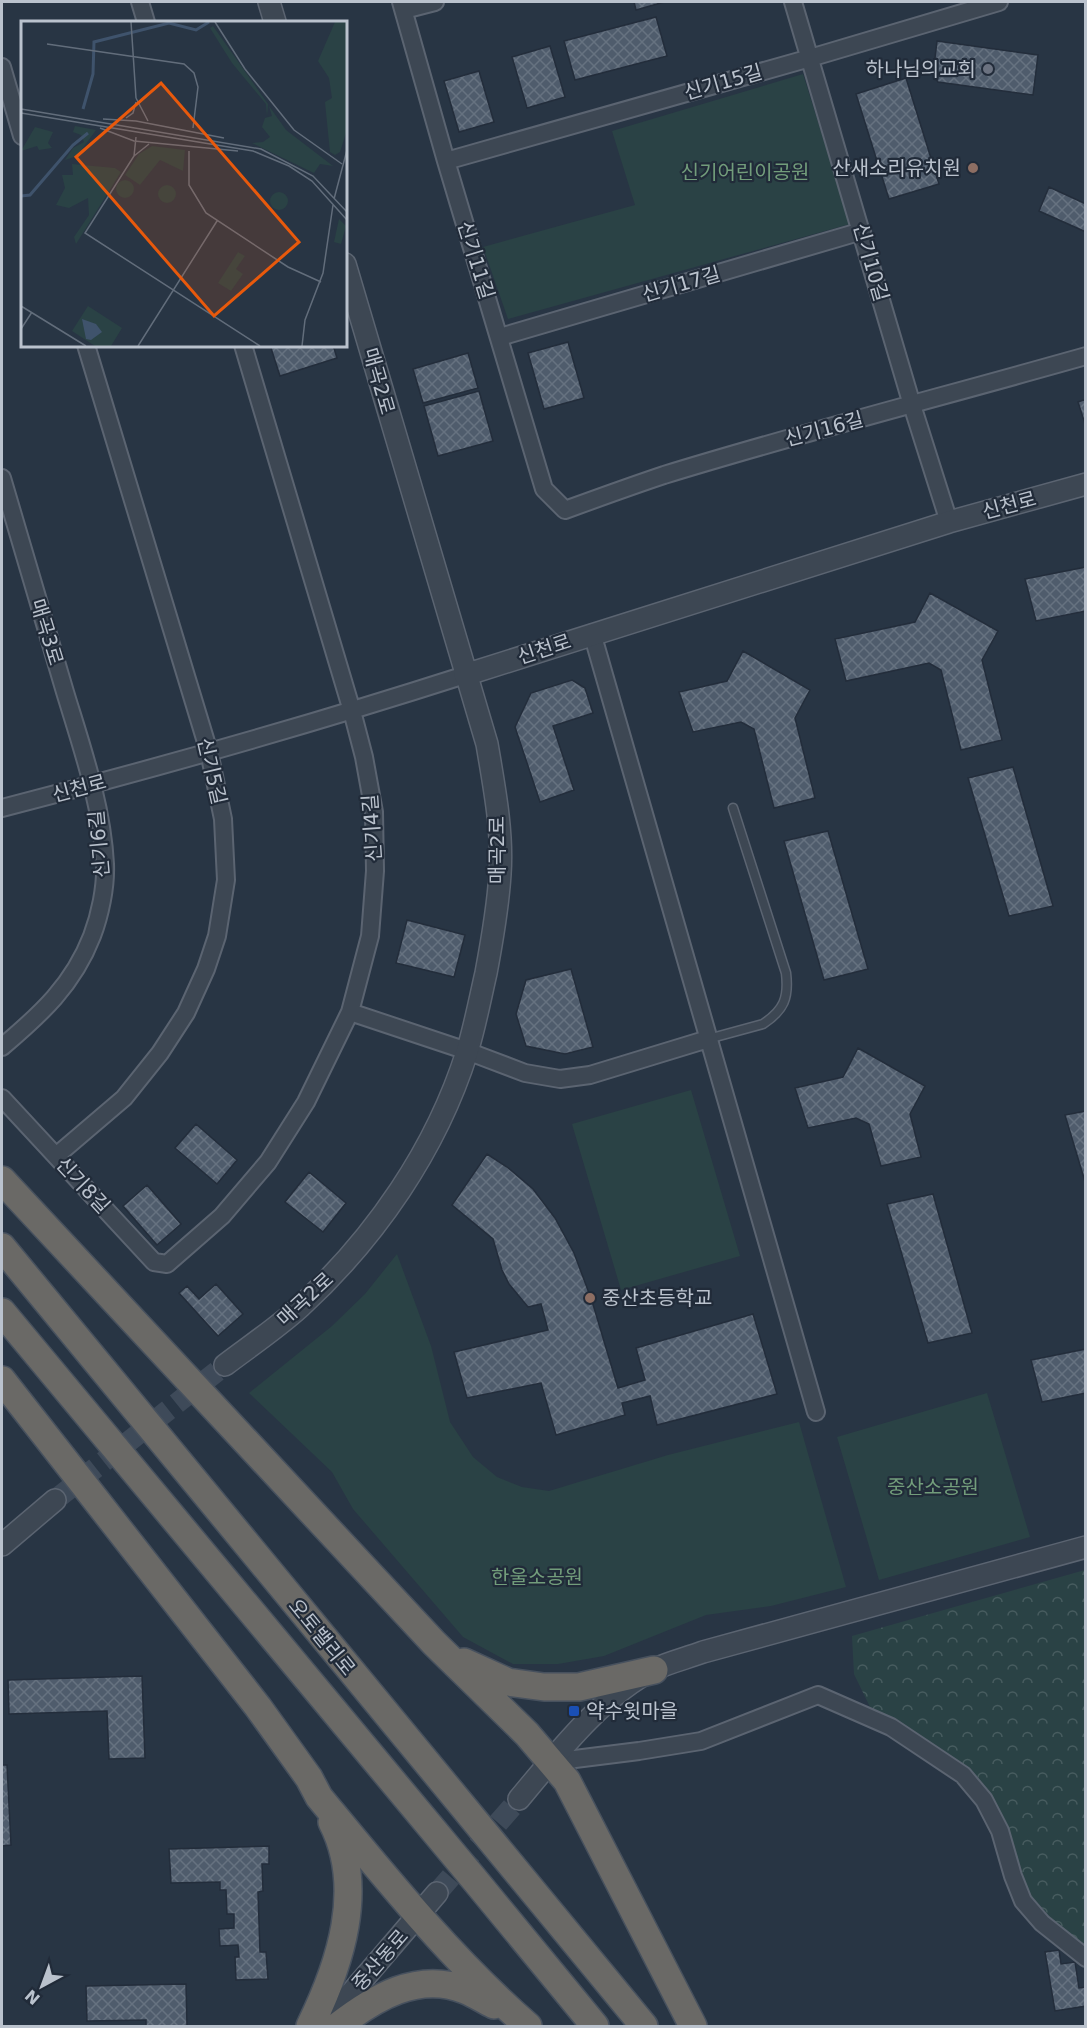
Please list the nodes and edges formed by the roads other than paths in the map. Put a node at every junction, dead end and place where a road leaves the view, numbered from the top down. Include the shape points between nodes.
1 (140, 2) edge
2 (268, 2) edge
3 (435, 2) edge
4 (794, 2) edge
5 (999, 2) edge
6 (403, 6) edge
7 (146, 21) edge
8 (275, 21) edge
9 (810, 58) junction
10 (2, 67) edge
11 (21, 133) edge
12 (446, 161) junction
13 (862, 231) junction
14 (346, 267) edge
15 (500, 337) junction
16 (86, 346) edge
17 (243, 346) edge
18 (1086, 356) edge
19 (912, 405) junction
20 (2, 478) edge
21 (1086, 484) edge
22 (565, 510) joint
23 (949, 522) junction
24 (592, 633) junction
25 (465, 675) junction
26 (352, 711) junction
27 (209, 752) junction
28 (93, 785) junction
29 (2, 808) edge
30 (733, 808) dead end
31 (350, 1012) junction
32 (708, 1039) junction
33 (2, 1047) edge
34 (467, 1051) junction
35 (2, 1098) edge
36 (56, 1156) junction
37 (2, 1180) edge
38 (2, 1247) edge
39 (167, 1264) joint
40 (2, 1312) edge
41 (225, 1365) tunnel mouth
42 (2, 1380) edge
43 (816, 1412) dead end
44 (55, 1500) tunnel mouth
45 (2, 1545) edge
46 (1086, 1547) edge
47 (434, 1642) junction
48 (654, 1670) junction
49 (551, 1762) junction
50 (320, 1797) junction
51 (519, 1799) tunnel mouth
52 (437, 1893) tunnel mouth
53 (418, 1916) junction
54 (1086, 1958) edge
55 (522, 2021) edge
56 (310, 2026) edge
57 (323, 2026) edge
58 (338, 2026) edge
59 (595, 2026) edge
60 (644, 2026) edge
61 (693, 2026) edge

1 - 7 street
2 - 8 street
3 - 6 street
4 - 9 street, 신기10길
5 - 9 street, 신기15길
6 - 12 street, 신기11길
9 - 12 street, 신기15길
9 - 13 street, 신기10길
10 - 11 street
12 - 15 street, 신기11길
13 - 15 street, 신기17길
13 - 19 street, 신기10길
14 - 25 street, 매곡2로
15 - 22 street, 신기11길 via 544,489
16 - 27 street, 신기5길
17 - 26 street, 신기4길
18 - 19 street, 신기16길
19 - 22 street, 신기16길 via 804,433
19 - 23 street, 신기10길
20 - 28 street, 매곡3로
21 - 23 street, 신천로
23 - 24 street, 신천로
24 - 25 street, 신천로
24 - 32 street
25 - 26 street, 신천로
25 - 34 street, 매곡2로 via 489,754 497,804 500,873 491,947
26 - 27 street, 신천로
26 - 31 street, 신기4길 via 374,812 375,871 370,936
27 - 28 street, 신천로
27 - 36 street, 신기5길 via 223,819 226,880 217,936 206,969 186,1012 160,1053 123,1098
28 - 29 street, 신천로
28 - 33 street, 신기6길 via 105,866 93,935 57,997
30 - 32 lane via 788,989 785,1003 763,1024
31 - 34 street
31 - 39 street, 신기4길 via 306,1102 268,1162 222,1216
32 - 34 street via 590,1075 560,1079 525,1073
32 - 43 street
34 - 41 street, 매곡2로 via 441,1120 407,1180 372,1229 300,1307
35 - 36 street, 신기8길
36 - 39 street, 신기8길 via 154,1262
37 - 47 highway
38 - 60 highway, 오토밸리로
40 - 59 highway, 오토밸리로
42 - 50 highway via 258,1707
44 - 45 street
46 - 48 street via 703,1652
47 - 48 highway via 459,1660 508,1682 544,1687 579,1687
47 - 49 highway
48 - 49 street via 620,1691
49 - 51 street
49 - 54 street via 701,1741 818,1695 891,1727 963,1775 984,1800 1000,1831 1023,1901 1042,1923
49 - 61 highway via 567,1781
50 - 53 highway
50 - 56 highway via 345,1854 348,1898 343,1938 328,1989
52 - 53 street, 중산동로
53 - 55 highway
53 - 57 street, 중산동로
55 - 58 highway via 464,1989 418,1983 362,2008

